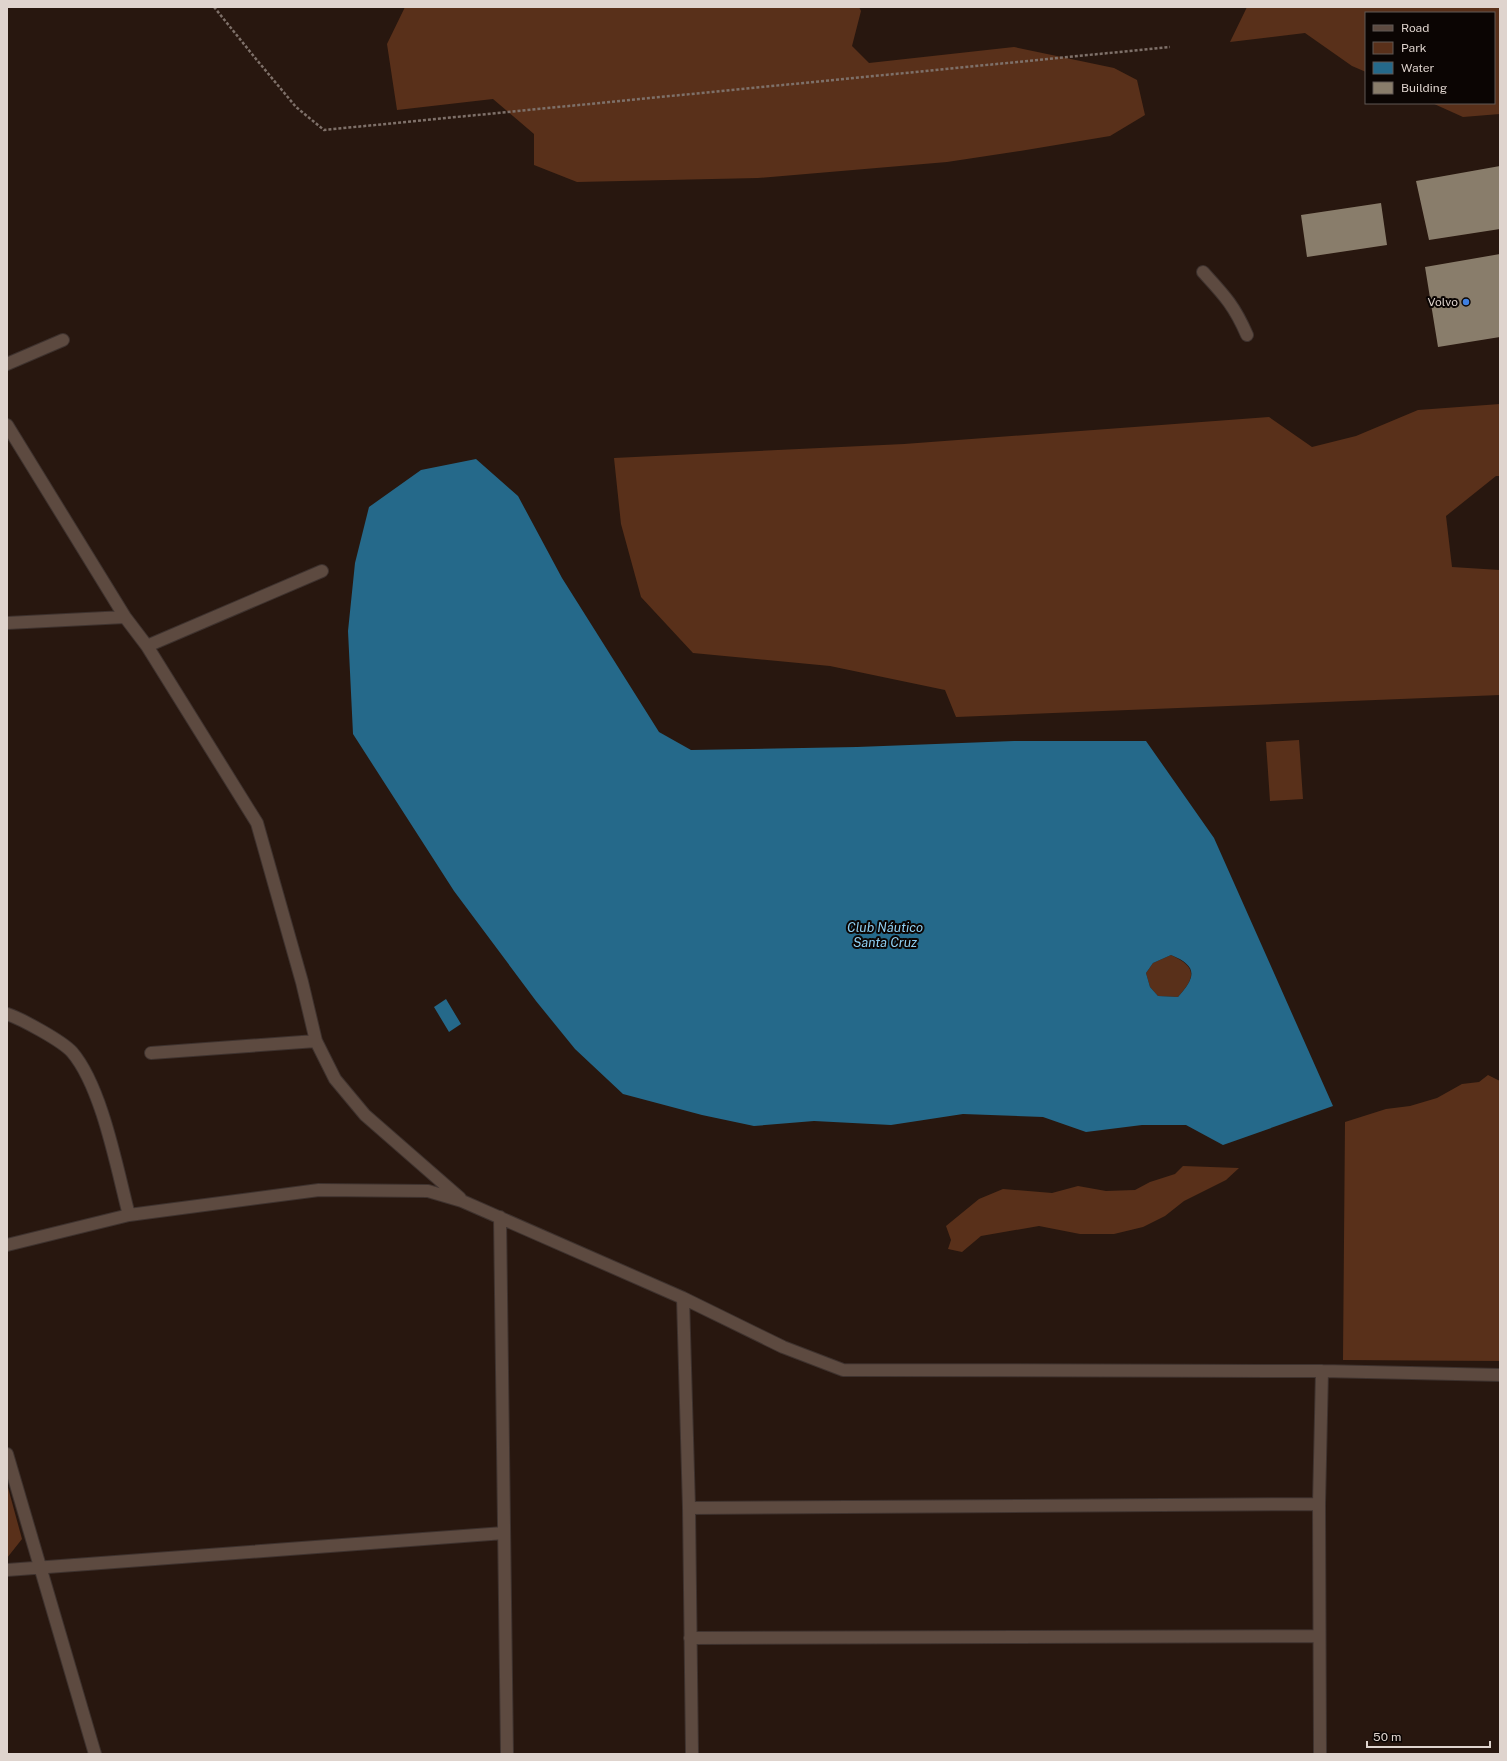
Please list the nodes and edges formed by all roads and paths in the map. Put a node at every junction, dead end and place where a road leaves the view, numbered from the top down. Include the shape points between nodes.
1 (214, 7) edge
2 (1170, 47) dead end
3 (1202, 272) dead end
4 (1247, 335) dead end
5 (63, 340) dead end
6 (7, 364) edge
7 (7, 425) edge
8 (322, 571) dead end
9 (125, 617) junction
10 (7, 623) edge
11 (147, 646) junction
12 (7, 1014) edge
13 (316, 1041) junction
14 (151, 1053) dead end
15 (462, 1201) junction
16 (129, 1214) junction
17 (500, 1217) junction
18 (7, 1245) edge
19 (683, 1298) junction
20 (1322, 1371) junction
21 (1500, 1375) edge
22 (7, 1454) edge
23 (1319, 1504) junction
24 (689, 1508) junction
25 (504, 1533) junction
26 (39, 1568) junction
27 (7, 1570) edge
28 (1319, 1636) junction
29 (690, 1638) junction
30 (95, 1754) edge
31 (506, 1754) edge
32 (692, 1754) edge
33 (1320, 1754) edge

1 - 2 path via 296,107 324,130
3 - 4 street via 1237,312
5 - 6 street
7 - 9 street
8 - 11 street
9 - 10 street
9 - 11 street
11 - 13 street via 257,823
12 - 16 street via 20,1018 71,1051 88,1076
13 - 14 street
13 - 15 street via 335,1079 364,1115
15 - 16 street via 428,1191 319,1190
15 - 17 street
16 - 18 street
17 - 19 street
17 - 25 street
19 - 20 street via 783,1347 843,1370
19 - 24 street
20 - 21 street
20 - 23 street
22 - 26 street
23 - 24 street
23 - 28 street
24 - 29 street
25 - 26 street
25 - 31 street
26 - 27 street
26 - 30 street
28 - 29 street
28 - 33 street
29 - 32 street

